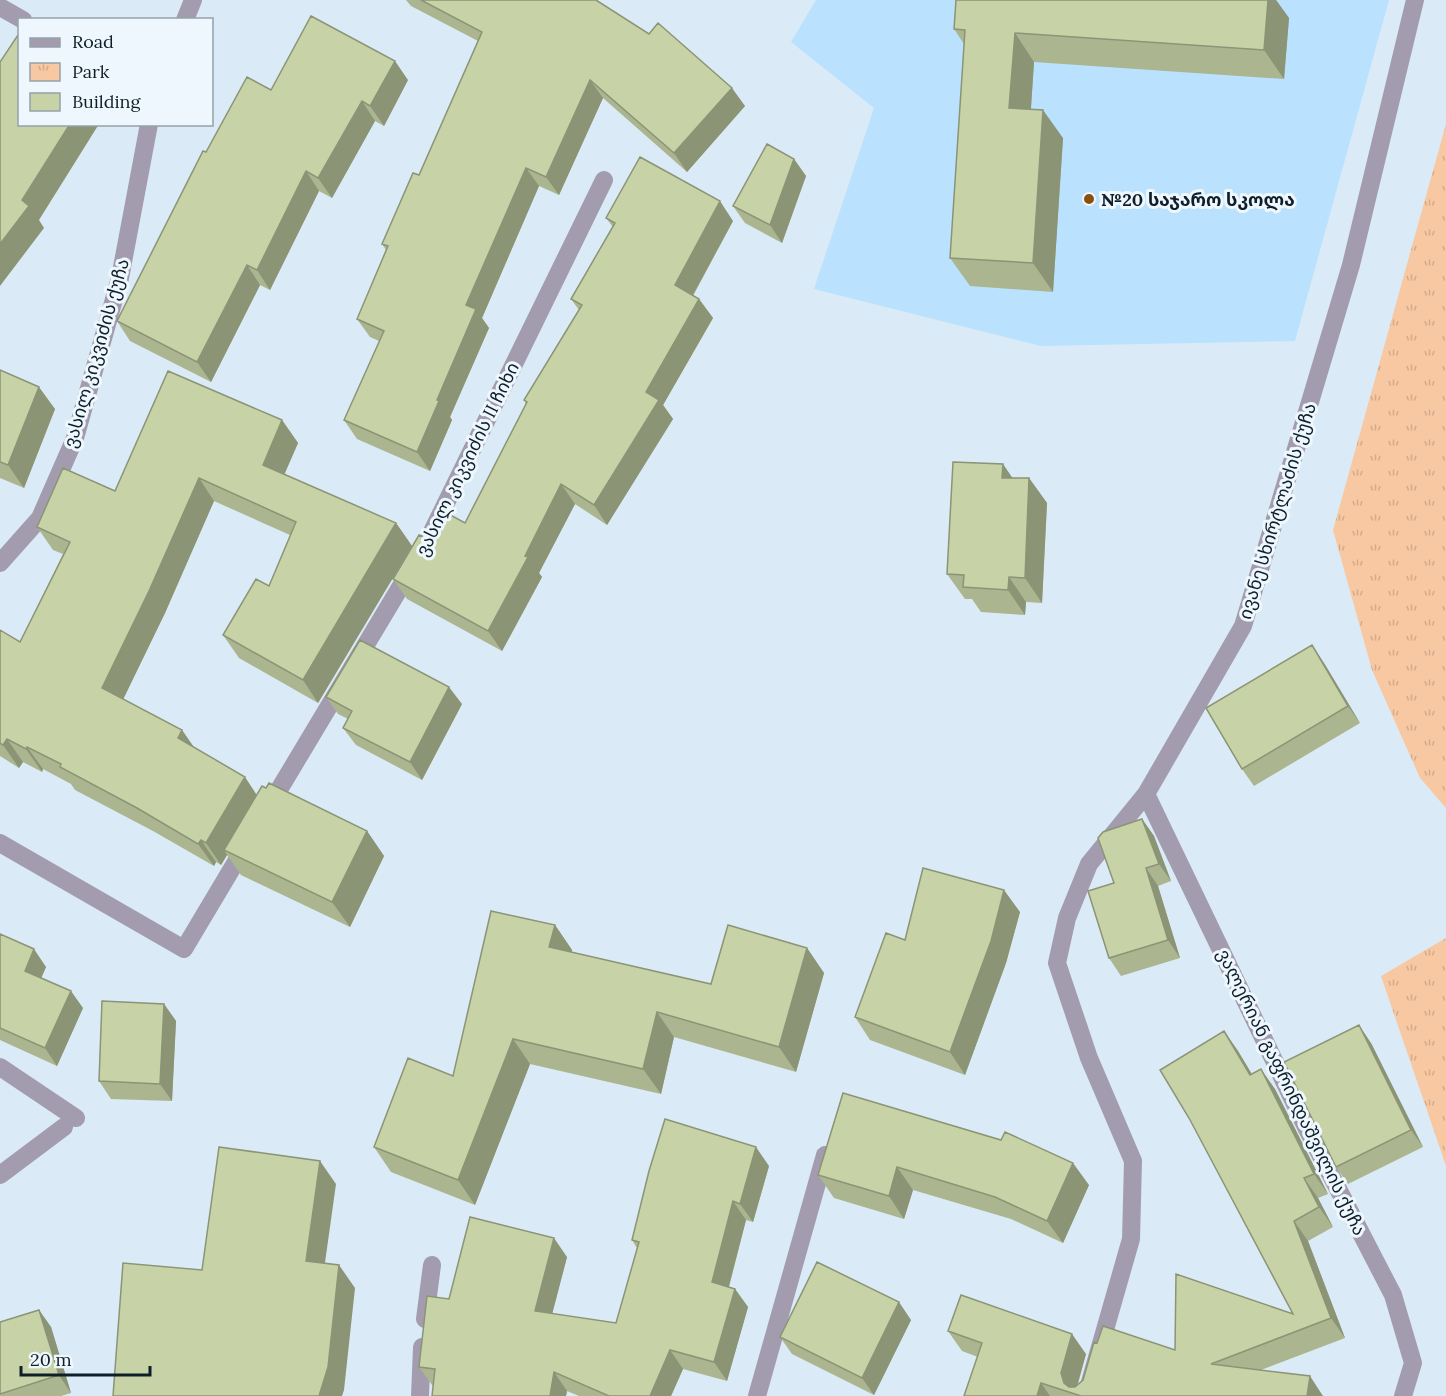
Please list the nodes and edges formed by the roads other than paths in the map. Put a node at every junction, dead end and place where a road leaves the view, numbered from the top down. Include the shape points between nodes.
1 (193, 0) edge
2 (1415, 0) edge
3 (0, 7) edge
4 (19, 18) edge
5 (186, 18) edge
6 (149, 126) edge
7 (604, 180) dead end
8 (0, 563) edge
9 (1146, 794) junction
10 (0, 843) edge
11 (0, 1067) edge
12 (831, 1135) edge
13 (0, 1175) edge
14 (432, 1265) dead end
15 (420, 1396) edge
16 (757, 1396) edge
17 (1086, 1396) edge
18 (1402, 1396) edge

1 - 5 street
2 - 9 street, ივანე სხირტლაძის ქუჩა via 1351,265 1243,626
3 - 4 street
6 - 8 street, ვასილ კიკვიძის ქუჩა via 120,278 75,438 40,518
7 - 10 street, ვასილ კიკვიძის II ჩიხი via 425,546 184,949
9 - 17 street, ივანე სხირტლაძის ქუჩა via 1089,864 1067,918 1057,963 1089,1058 1133,1161 1131,1239
9 - 18 street, ვალერიან გაფრინდაშვილის ქუჩა via 1307,1129 1393,1295 1413,1363
11 - 13 street via 70,1123
12 - 16 street
14 - 15 street

